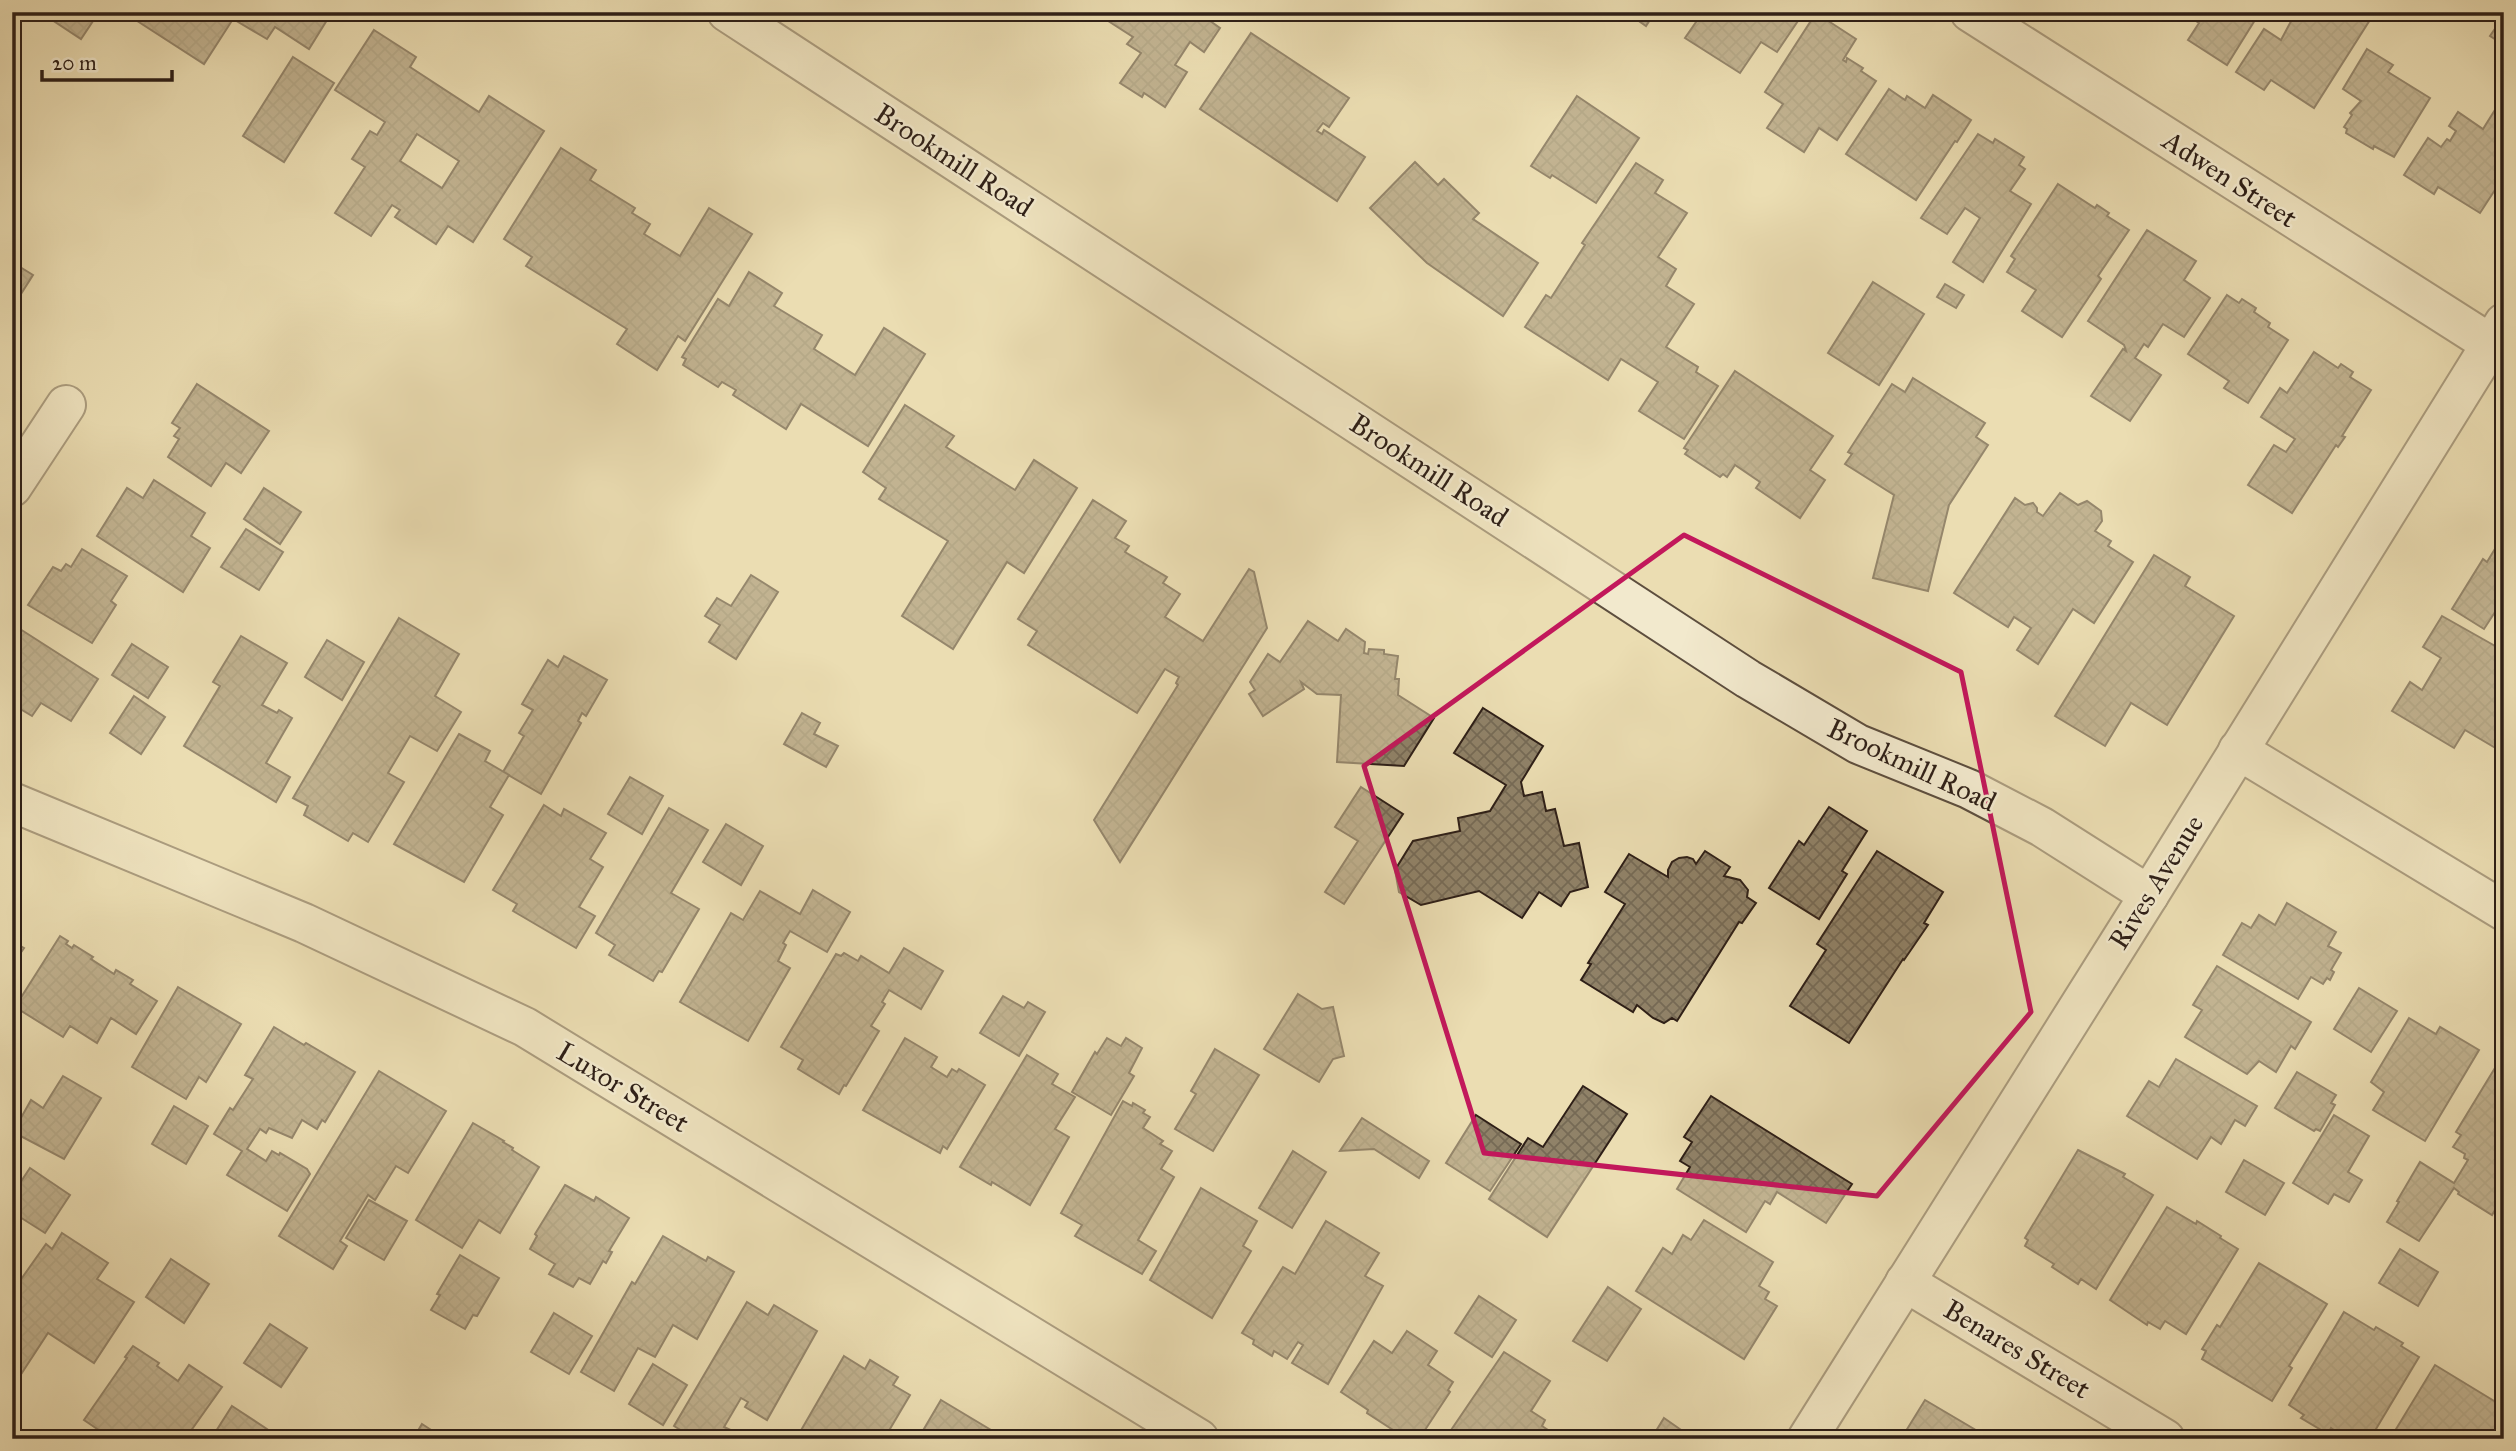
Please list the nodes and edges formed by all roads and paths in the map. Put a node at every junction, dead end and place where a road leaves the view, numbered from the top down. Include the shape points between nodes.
1 (727, 12) edge
2 (1970, 12) edge
3 (2497, 334) edge
4 (66, 405) dead end
5 (12, 487) edge
6 (2238, 750) junction
7 (12, 803) edge
8 (2149, 895) junction
9 (2504, 911) edge
10 (1905, 1282) junction
11 (1199, 1439) edge
12 (1807, 1439) edge
13 (2165, 1439) edge

1 - 8 street, Brookmill Road via 1748,679 1858,744 1969,789 2042,827
2 - 3 street, Adwen Street
3 - 6 street, Rives Avenue
4 - 5 street
6 - 8 street, Rives Avenue
6 - 9 street
7 - 11 street, Luxor Street via 304,923 525,1027
8 - 10 street, Rives Avenue
10 - 12 street, Rives Avenue
10 - 13 street, Benares Street

